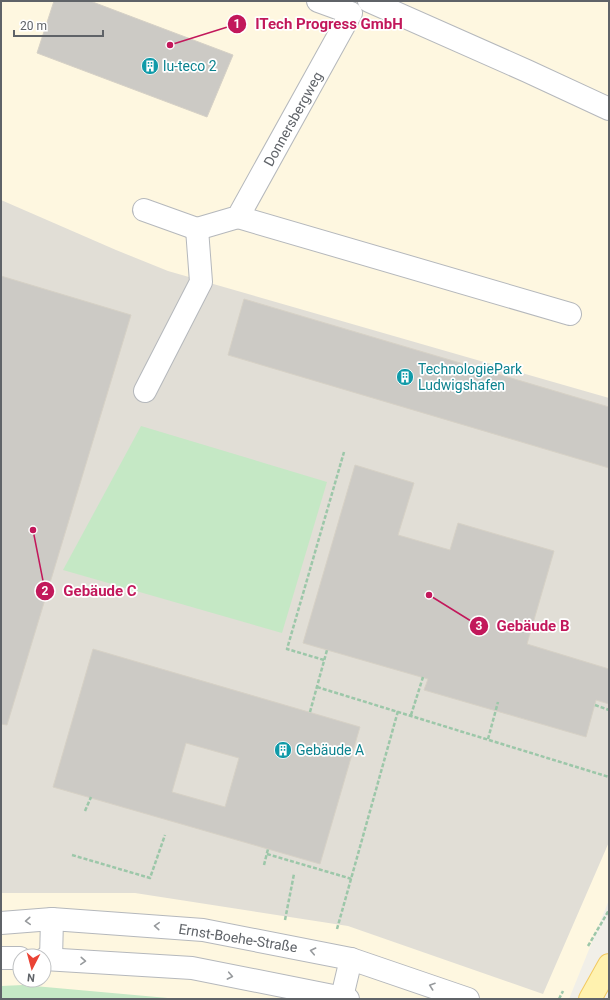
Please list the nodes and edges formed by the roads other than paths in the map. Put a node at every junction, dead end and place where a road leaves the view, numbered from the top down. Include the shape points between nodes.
1 (318, 1) edge
2 (369, 1) edge
3 (354, 7) edge
4 (609, 109) edge
5 (144, 210) dead end
6 (238, 217) junction
7 (197, 229) junction
8 (570, 314) dead end
9 (145, 391) dead end
10 (52, 919) junction
11 (1, 923) edge
12 (48, 948) edge
13 (1, 958) edge
14 (12, 958) edge
15 (52, 959) edge
16 (351, 959) junction
17 (609, 965) edge
18 (344, 998) edge
19 (468, 999) edge
20 (590, 999) edge

1 - 3 street, Donnersbergweg
2 - 4 street
3 - 6 street, Donnersbergweg
5 - 7 street
6 - 7 street
6 - 8 street
7 - 9 street via 201,282
10 -> 11 street, Ernst-Boehe-Straße
10 - 12 street
16 -> 10 street, Ernst-Boehe-Straße via 203,930
13 - 14 street
15 -> 18 street via 192,968
16 - 18 street
19 -> 16 street, Ernst-Boehe-Straße
17 - 20 main road

